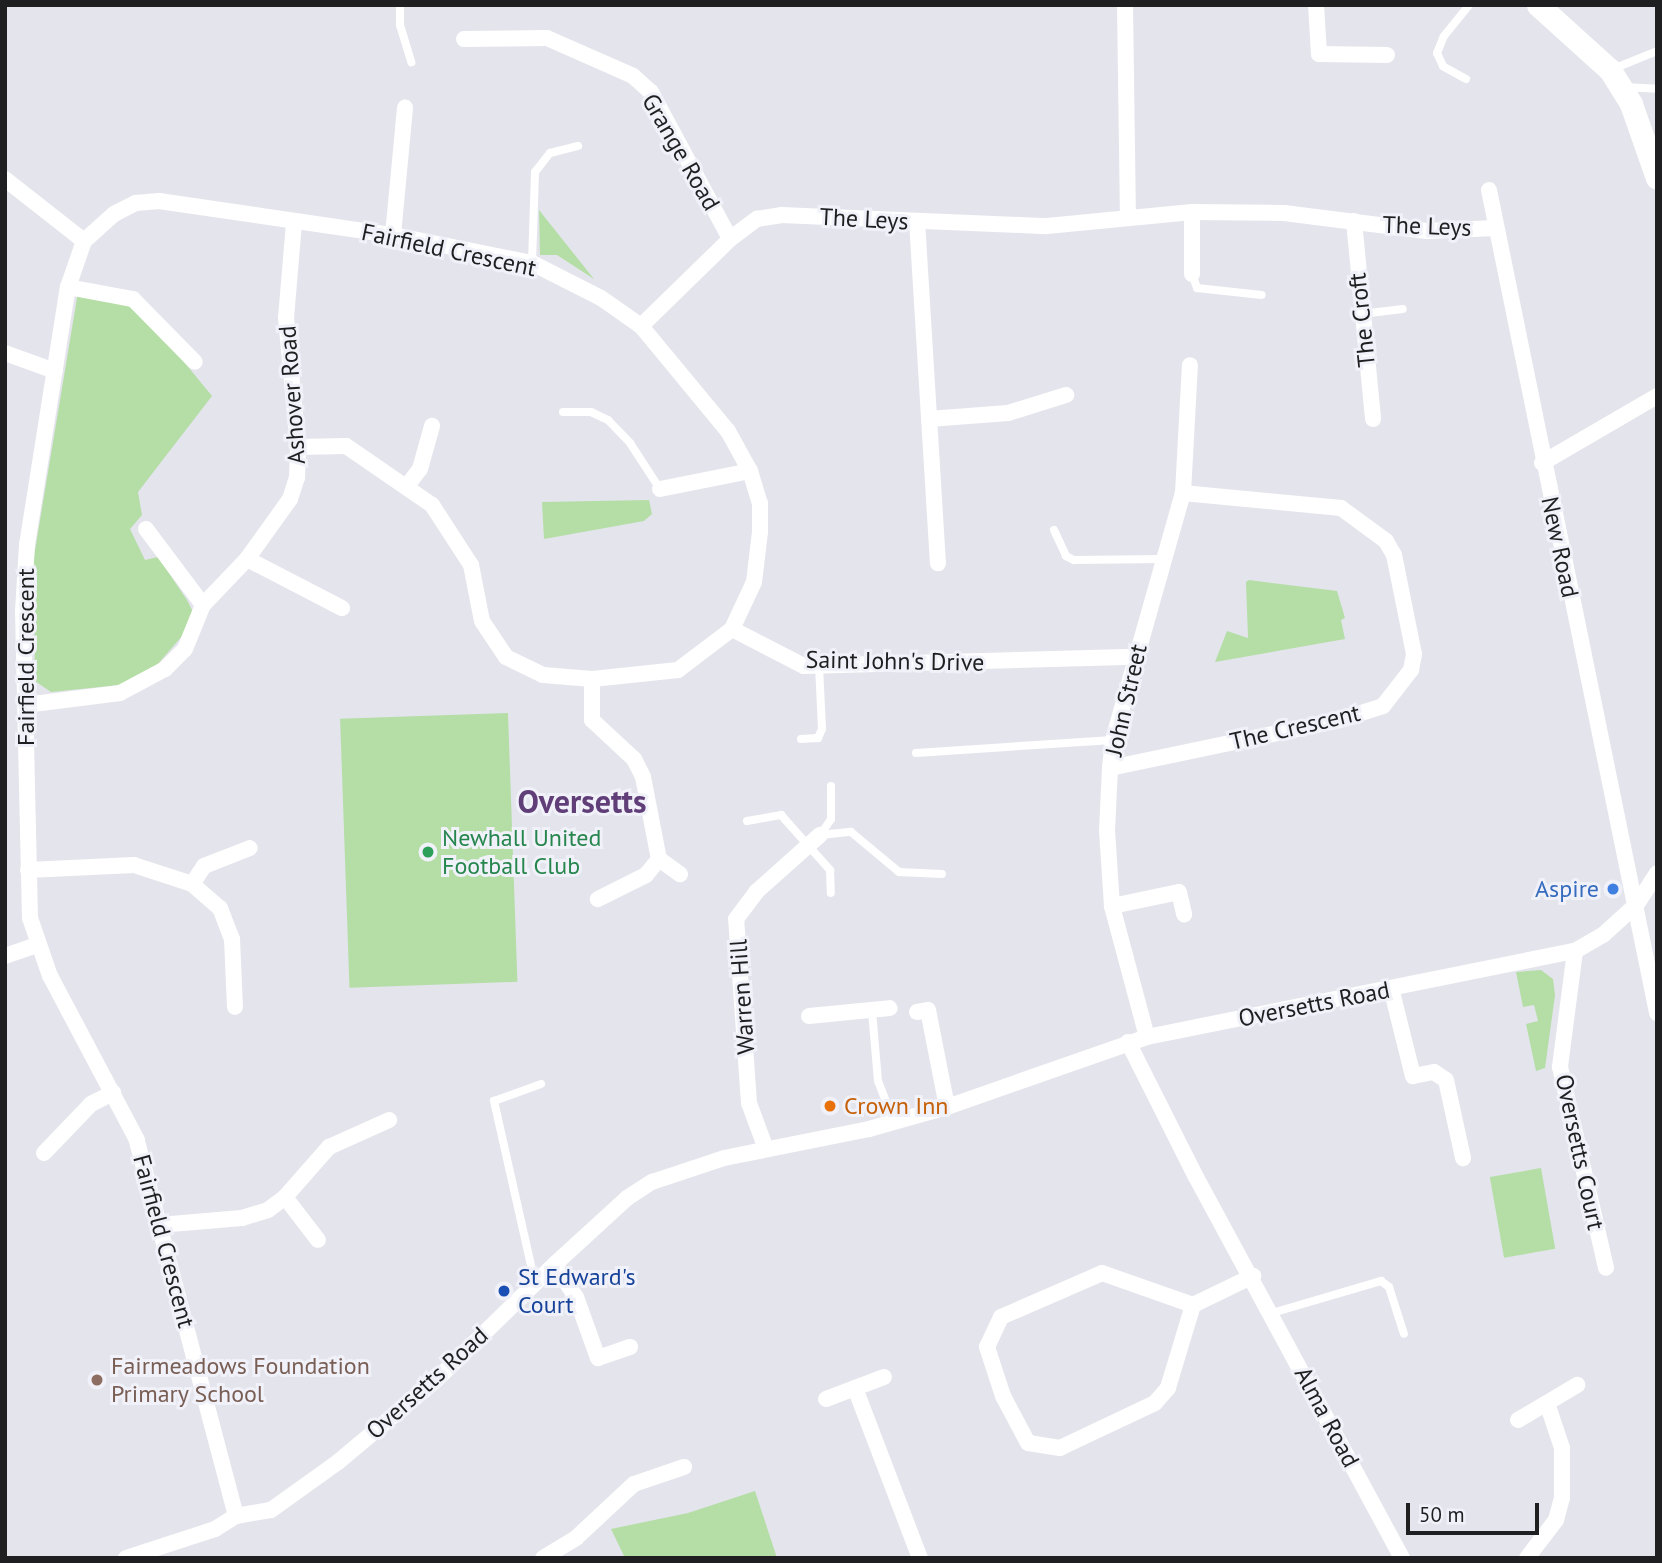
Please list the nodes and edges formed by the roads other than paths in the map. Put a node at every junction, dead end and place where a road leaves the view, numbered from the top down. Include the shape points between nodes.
1 (400, 5) edge
2 (1125, 5) edge
3 (1316, 5) edge
4 (1469, 5) edge
5 (1538, 5) edge
6 (464, 38) dead end
7 (1657, 51) edge
8 (1387, 55) dead end
9 (411, 62) dead end
10 (1615, 78) junction
11 (1466, 79) dead end
12 (1657, 89) edge
13 (405, 108) dead end
14 (578, 146) dead end
15 (1657, 178) edge
16 (5, 179) edge
17 (1489, 190) dead end
18 (1192, 212) junction
19 (1128, 217) junction
20 (917, 221) junction
21 (1354, 221) junction
22 (294, 223) junction
23 (1496, 228) junction
24 (393, 235) junction
25 (730, 239) junction
26 (84, 241) junction
27 (532, 263) junction
28 (1192, 274) joint
29 (68, 286) junction
30 (1262, 295) dead end
31 (1403, 309) dead end
32 (1361, 314) junction
33 (641, 326) junction
34 (5, 353) edge
35 (195, 362) dead end
36 (1190, 365) dead end
37 (55, 371) junction
38 (1066, 395) dead end
39 (1657, 396) edge
40 (563, 412) dead end
41 (929, 419) junction
42 (1373, 419) dead end
43 (432, 426) dead end
44 (298, 447) junction
45 (1542, 463) junction
46 (750, 471) junction
47 (407, 486) junction
48 (660, 489) joint
49 (1183, 493) junction
50 (146, 529) dead end
51 (1054, 530) dead end
52 (247, 559) junction
53 (1163, 559) junction
54 (937, 563) dead end
55 (203, 605) junction
56 (342, 608) dead end
57 (732, 629) junction
58 (1135, 657) junction
59 (819, 666) junction
60 (592, 679) junction
61 (24, 705) junction
62 (801, 739) dead end
63 (1113, 740) junction
64 (916, 753) dead end
65 (1110, 768) junction
66 (831, 786) dead end
67 (747, 821) dead end
68 (814, 840) junction
69 (250, 848) dead end
70 (659, 859) junction
71 (28, 870) junction
72 (1657, 873) edge
73 (680, 874) dead end
74 (942, 874) dead end
75 (191, 884) junction
76 (831, 893) dead end
77 (598, 899) dead end
78 (1637, 904) junction
79 (1112, 905) junction
80 (1184, 914) dead end
81 (37, 945) junction
82 (1575, 951) junction
83 (5, 956) edge
84 (1391, 988) junction
85 (235, 1007) dead end
86 (890, 1009) dead end
87 (872, 1011) junction
88 (917, 1013) dead end
89 (1657, 1013) edge
90 (809, 1016) dead end
91 (1147, 1037) junction
92 (1128, 1042) junction
93 (541, 1084) dead end
94 (113, 1093) junction
95 (947, 1107) junction
96 (389, 1120) dead end
97 (894, 1122) junction
98 (766, 1149) junction
99 (44, 1153) dead end
100 (1464, 1158) dead end
101 (285, 1197) junction
102 (159, 1225) junction
103 (318, 1240) dead end
104 (555, 1264) junction
105 (1606, 1268) dead end
106 (1253, 1276) junction
107 (535, 1283) junction
108 (1193, 1305) junction
109 (1272, 1313) junction
110 (1404, 1334) dead end
111 (630, 1347) dead end
112 (884, 1377) dead end
113 (1577, 1385) dead end
114 (855, 1388) junction
115 (826, 1399) dead end
116 (1547, 1402) junction
117 (1518, 1420) dead end
118 (684, 1467) dead end
119 (236, 1516) junction
120 (126, 1558) edge
121 (544, 1558) edge
122 (920, 1558) edge
123 (1402, 1558) edge
124 (1527, 1558) edge

1 - 9 lane via 400,25
2 - 19 street
3 - 8 street via 1319,54
4 - 11 lane via 1437,52 1443,65
5 - 10 main road
6 - 25 street, Grange Road via 547,38 633,76 650,92
7 - 10 lane
10 - 12 lane
10 - 15 main road via 1631,104
13 - 24 street
14 - 27 lane via 550,153 535,172
16 - 26 street
17 - 23 street, New Road
18 - 19 street, The Leys
18 - 21 street, The Leys via 1284,213
18 - 28 street
19 - 20 street, The Leys via 1048,226
20 - 25 street, The Leys via 781,215 757,219
20 - 41 street
21 - 23 street, The Leys via 1427,231
21 - 32 street, The Croft
22 - 24 street, Fairfield Crescent
22 - 26 street, Fairfield Crescent via 159,201 136,203 114,214
22 - 44 street, Ashover Road via 286,318
23 - 45 street, New Road
24 - 27 street, Fairfield Crescent
25 - 33 street, The Leys
26 - 29 street, Fairfield Crescent
27 - 33 street, Fairfield Crescent via 601,298
28 - 30 lane via 1197,288
29 - 35 street via 133,299
29 - 37 street, Fairfield Crescent
31 - 32 lane
32 - 42 street, The Croft
33 - 46 street, Fairfield Crescent via 728,430
34 - 37 street
36 - 49 street, John Street
37 - 61 street, Fairfield Crescent via 27,545
38 - 41 street via 1008,413
39 - 45 street
40 - 48 lane via 591,412 608,421 631,443
41 - 54 street
43 - 47 street via 420,469
44 - 47 street via 346,446
44 - 52 street, Ashover Road via 297,478 290,499
45 - 78 street, New Road
46 - 48 street
46 - 57 street, Fairfield Crescent via 760,503 760,532 754,582
47 - 60 street via 432,505 457,538 471,565 482,621 506,657 543,675
49 - 53 street, John Street
49 - 65 street, The Crescent via 1341,508 1386,541 1394,555 1414,654 1411,670 1383,706 1339,720
50 - 55 street
51 - 53 lane via 1066,556 1074,560
52 - 55 street, Ashover Road
52 - 56 street
53 - 58 street, John Street
55 - 61 street, Ashover Road via 186,649 147,681 120,693
57 - 59 street, Saint John's Drive via 804,666
57 - 60 street via 678,670
58 - 59 street, Saint John's Drive
58 - 63 street, John Street
59 - 62 lane via 822,729 818,738
60 - 70 street via 592,720 634,759 643,777
61 - 71 street, Fairfield Crescent
63 - 64 lane
63 - 65 street, John Street
65 - 79 street, John Street via 1107,831
66 - 68 lane via 831,819
67 - 68 lane via 781,815
68 - 74 lane via 851,832 899,872
68 - 76 lane via 830,870
68 - 98 street, Warren Hill via 756,892 736,919 749,1103
69 - 75 street via 205,866
70 - 73 street
70 - 77 street via 646,875
71 - 75 street via 134,865
71 - 81 street, Fairfield Crescent via 30,918
72 - 78 street, Oversetts Road
75 - 85 street via 220,908 232,939
78 - 82 street, Oversetts Road via 1603,935
78 - 89 street, New Road
79 - 80 street via 1179,892
79 - 91 street, John Street
81 - 83 street
81 - 94 street, Fairfield Crescent
82 - 84 street, Oversetts Road
82 - 105 street, Oversetts Court via 1560,1067
84 - 91 street, Oversetts Road
84 - 100 street via 1413,1076 1434,1072 1446,1080
86 - 87 street
87 - 90 street
87 - 97 lane via 878,1081
88 - 95 street via 928,1010
91 - 92 street, Oversetts Road
92 - 95 street, Oversetts Road
92 - 106 street, Alma Road via 1196,1177
93 - 107 lane via 494,1101
94 - 99 street via 91,1104
94 - 102 street, Fairfield Crescent via 137,1140
95 - 97 street, Oversetts Road
96 - 101 street via 329,1147
97 - 98 street, Oversetts Road
98 - 104 street, Oversetts Road via 688,1168 639,1188
101 - 102 street via 268,1210 242,1218
101 - 103 street
102 - 119 street, Fairfield Crescent
104 - 107 street, Oversetts Road
104 - 111 street via 576,1297 598,1358
106 - 108 street
106 - 109 street, Alma Road
107 - 119 street, Oversetts Road via 435,1381 338,1462 271,1510
108 - 108 street via 1168,1388 1155,1403 1060,1448 1028,1443 1003,1396 987,1347 1001,1317 1102,1273
109 - 110 lane via 1381,1281 1389,1287
109 - 123 street, Alma Road
112 - 114 street
113 - 116 street
114 - 115 street
114 - 122 street
116 - 117 street
116 - 124 street via 1562,1448 1562,1498 1556,1520
118 - 121 street via 634,1484 576,1538
119 - 120 street, Oversetts Road via 215,1529

